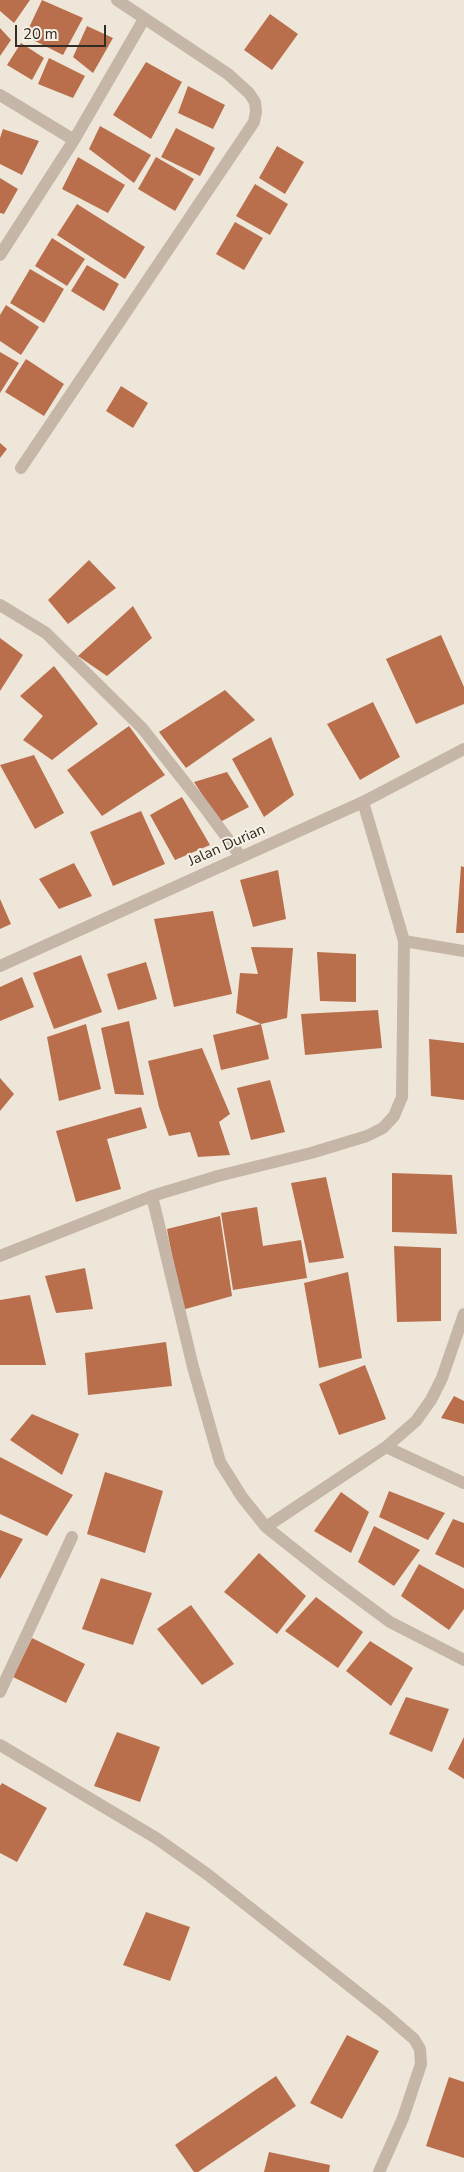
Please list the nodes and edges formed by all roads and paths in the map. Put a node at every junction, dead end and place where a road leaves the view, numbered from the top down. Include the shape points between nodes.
1 (117, 0) edge
2 (144, 19) junction
3 (0, 95) edge
4 (74, 140) junction
5 (0, 255) edge
6 (21, 468) dead end
7 (0, 604) edge
8 (464, 749) edge
9 (363, 802) junction
10 (241, 857) junction
11 (404, 941) junction
12 (464, 951) edge
13 (0, 966) edge
14 (152, 1196) junction
15 (0, 1256) edge
16 (464, 1314) edge
17 (386, 1447) junction
18 (464, 1483) edge
19 (266, 1527) junction
20 (72, 1537) dead end
21 (464, 1660) edge
22 (0, 1692) edge
23 (0, 1745) edge
24 (380, 2172) edge

1 - 2 street
2 - 4 street
2 - 6 street via 228,74 249,93 255,102 254,122
3 - 4 street
4 - 5 street
7 - 10 street via 46,633 142,728
8 - 9 street, Jalan Durian
9 - 10 street, Jalan Durian
9 - 11 street
10 - 13 street, Jalan Durian
11 - 12 street
11 - 14 street via 402,1096 394,1116 383,1128 312,1153
14 - 15 street
14 - 19 street via 193,1367 220,1462
16 - 17 street via 431,1400 416,1421
17 - 18 street
17 - 19 street
19 - 21 street via 390,1622
20 - 22 street
23 - 24 street via 171,1849 414,2039 420,2049 421,2064

